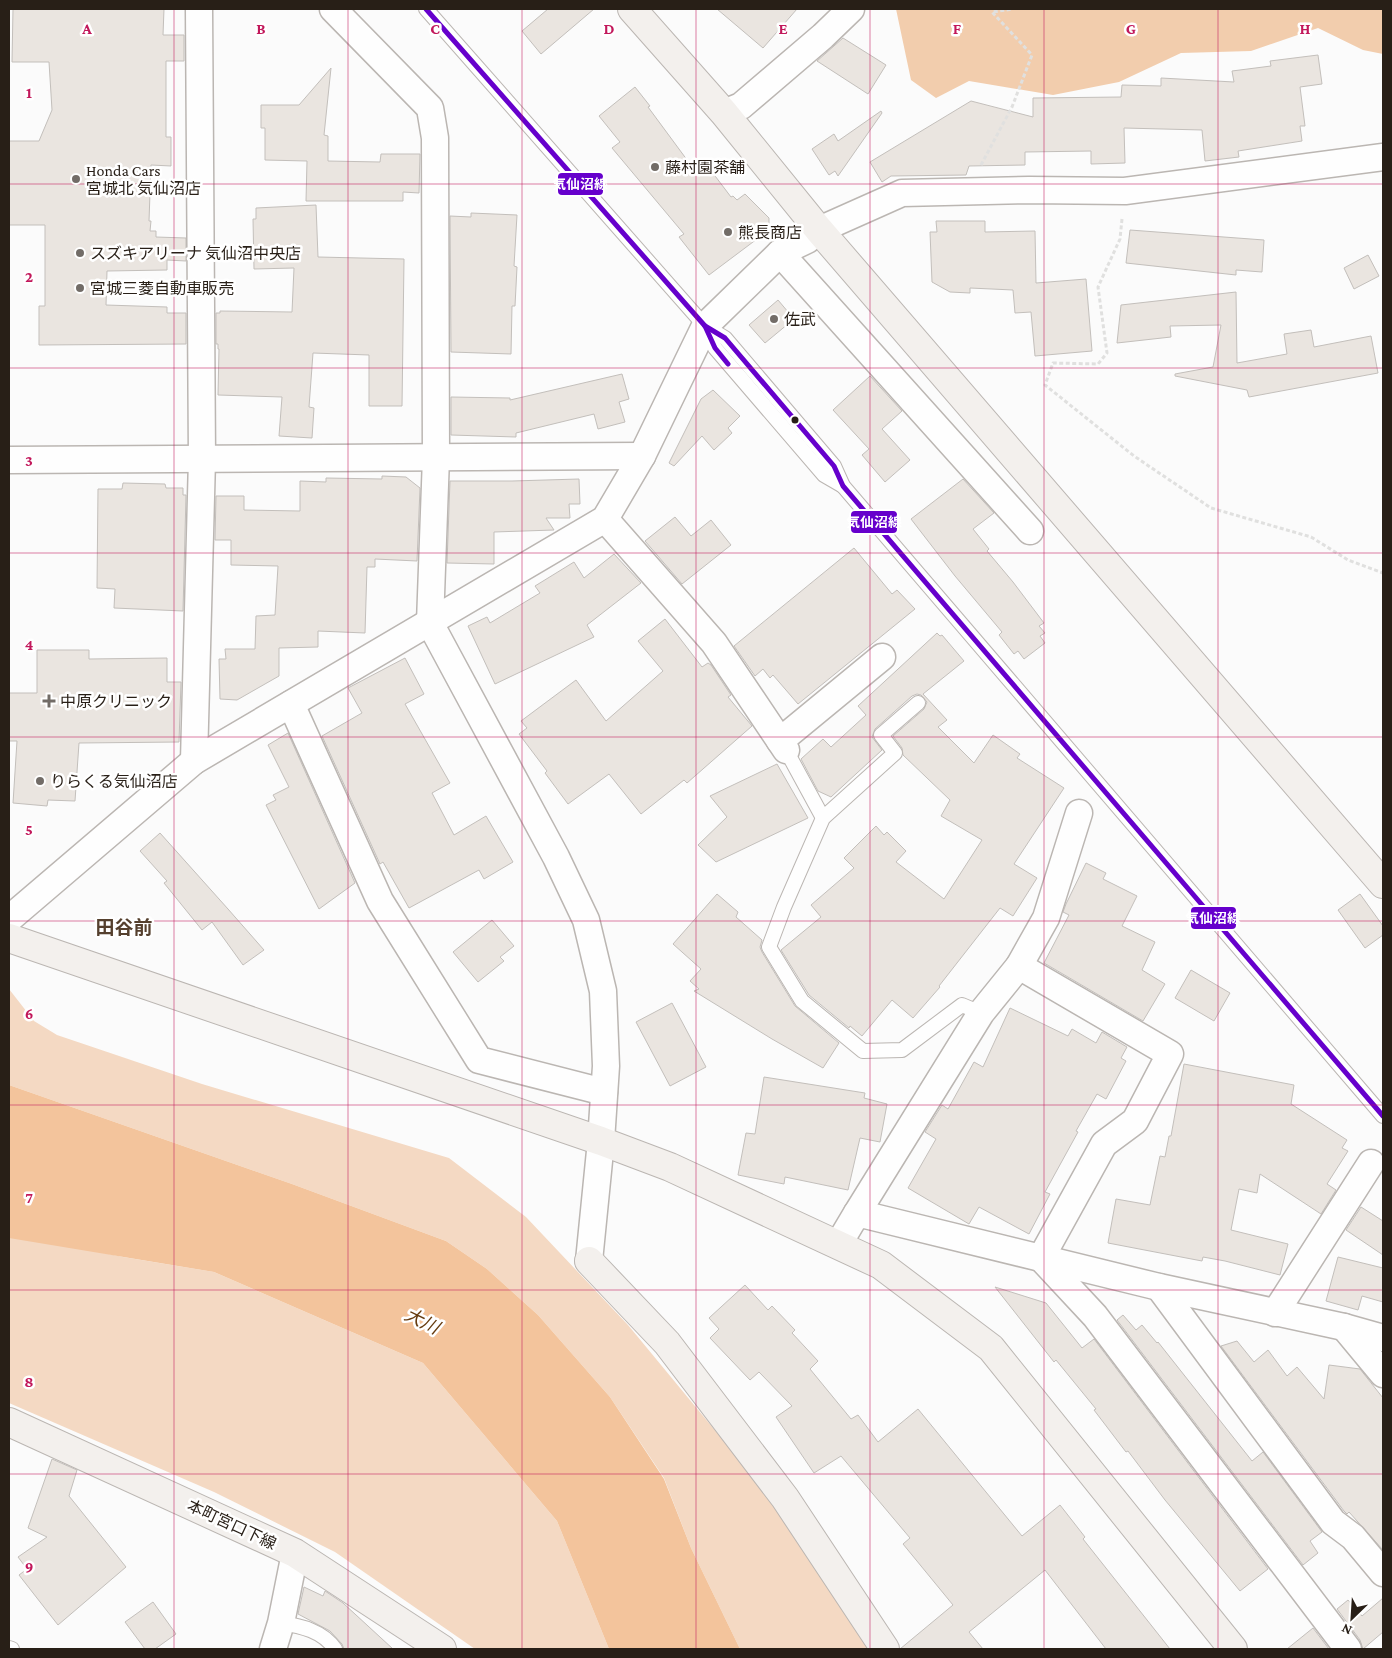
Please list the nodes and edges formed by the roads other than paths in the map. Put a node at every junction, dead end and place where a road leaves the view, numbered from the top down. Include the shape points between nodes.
1 (199, 9) edge
2 (333, 9) edge
3 (426, 9) edge
4 (632, 9) edge
5 (851, 9) edge
6 (724, 113) junction
7 (1380, 163) edge
8 (819, 230) junction
9 (780, 253) junction
10 (705, 326) junction
11 (642, 456) junction
12 (436, 457) junction
13 (202, 458) junction
14 (9, 460) edge
15 (605, 519) junction
16 (1030, 531) dead end
17 (430, 623) junction
18 (882, 657) dead end
19 (918, 703) dead end
20 (291, 704) junction
21 (783, 746) junction
22 (194, 761) junction
23 (1079, 813) dead end
24 (823, 818) junction
25 (1383, 884) edge
26 (9, 919) edge
27 (9, 938) edge
28 (1019, 966) junction
29 (981, 1013) junction
30 (604, 1092) junction
31 (1383, 1116) edge
32 (600, 1141) junction
33 (1371, 1163) dead end
34 (857, 1213) junction
35 (838, 1245) junction
36 (1040, 1258) junction
37 (589, 1261) joint
38 (1159, 1287) junction
39 (1275, 1313) junction
40 (1344, 1328) junction
41 (1383, 1338) edge
42 (1383, 1374) edge
43 (9, 1422) edge
44 (295, 1553) junction
45 (1383, 1573) edge
46 (281, 1623) junction
47 (273, 1649) edge
48 (334, 1649) edge
49 (442, 1649) edge
50 (885, 1649) edge
51 (1233, 1649) edge
52 (1348, 1649) edge

1 - 13 street
2 - 12 street via 430,108 435,138
3 - 10 lane
4 - 6 street
5 - 6 street via 741,106
6 - 8 street
7 - 8 street via 1125,191 902,193
8 - 9 street via 807,240
8 - 25 street
9 - 10 street
9 - 16 street
10 - 11 street
10 - 31 lane via 715,348 794,441 824,475 843,486
11 - 12 street
11 - 15 street
12 - 13 street
12 - 17 street
13 - 14 street
13 - 22 street
15 - 17 street
15 - 21 street via 714,643
17 - 20 street
17 - 30 street via 556,857 586,920 603,991
18 - 21 street
19 - 24 lane via 881,735 895,753
20 - 22 street
20 - 30 street via 380,901 479,1060
21 - 24 lane
22 - 26 street
23 - 28 street via 1046,918
24 - 29 lane via 769,947 802,1001 863,1051 902,1050 962,1005
27 - 32 street
28 - 29 street
28 - 36 street via 1170,1054 1135,1120 1104,1144
29 - 34 street
30 - 32 street
32 - 35 street via 670,1167
32 - 37 street
33 - 39 street
34 - 35 street
34 - 36 street
35 - 51 street via 881,1266 991,1348
36 - 38 street
36 - 52 street via 1094,1316
37 - 50 street via 667,1342 785,1498
38 - 39 street
38 - 45 street via 1333,1522 1353,1537
39 - 40 street
40 - 41 street
40 - 42 street
43 - 44 street, 本町宮口下線
44 - 46 street
44 - 49 street, 本町宮口下線
46 - 47 street
46 - 48 lane via 318,1632

